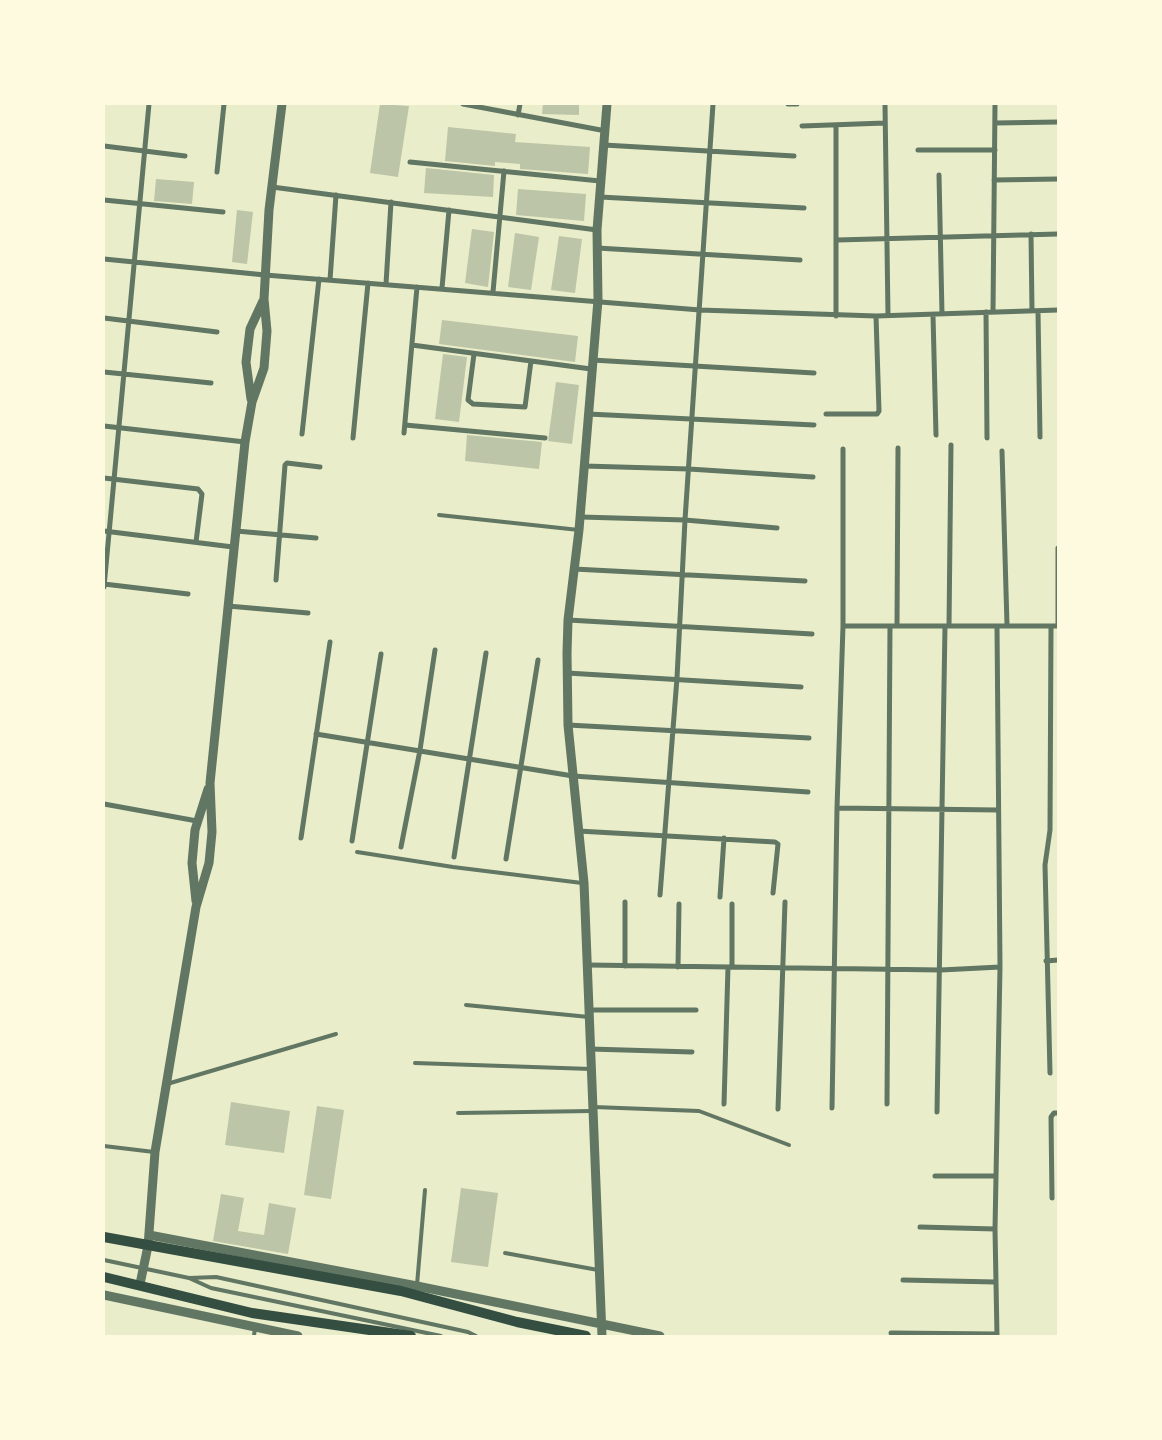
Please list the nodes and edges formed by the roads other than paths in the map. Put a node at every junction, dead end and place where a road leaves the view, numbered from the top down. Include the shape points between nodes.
1 (149, 104) edge
2 (224, 104) edge
3 (282, 104) edge
4 (462, 104) edge
5 (520, 104) edge
6 (607, 104) edge
7 (712, 104) edge
8 (788, 104) edge
9 (797, 104) edge
10 (885, 104) edge
11 (995, 104) edge
12 (518, 115) junction
13 (1058, 122) edge
14 (995, 123) junction
15 (885, 124) junction
16 (802, 126) dead end
17 (836, 126) junction
18 (606, 131) junction
19 (604, 145) junction
20 (104, 146) edge
21 (918, 150) dead end
22 (995, 150) junction
23 (144, 151) junction
24 (709, 151) junction
25 (185, 156) dead end
26 (794, 156) dead end
27 (410, 162) dead end
28 (504, 171) junction
29 (217, 172) dead end
30 (939, 175) dead end
31 (1058, 178) edge
32 (600, 180) junction
33 (994, 180) junction
34 (272, 187) junction
35 (336, 196) junction
36 (600, 197) junction
37 (104, 200) edge
38 (391, 202) junction
39 (139, 204) junction
40 (707, 204) junction
41 (804, 208) dead end
42 (449, 210) junction
43 (223, 212) dead end
44 (501, 218) junction
45 (597, 230) junction
46 (994, 234) junction
47 (1031, 234) junction
48 (1058, 234) edge
49 (942, 236) junction
50 (887, 238) junction
51 (837, 240) junction
52 (598, 248) junction
53 (704, 255) junction
54 (104, 259) edge
55 (800, 260) dead end
56 (134, 262) junction
57 (265, 275) junction
58 (320, 279) junction
59 (330, 280) junction
60 (368, 283) junction
61 (386, 284) junction
62 (417, 287) junction
63 (442, 288) junction
64 (493, 292) junction
65 (264, 299) junction
66 (598, 300) junction
67 (700, 310) junction
68 (1058, 310) edge
69 (1035, 311) junction
70 (986, 312) junction
71 (993, 312) junction
72 (942, 314) junction
73 (888, 315) junction
74 (933, 315) junction
75 (836, 316) junction
76 (876, 316) junction
77 (104, 318) edge
78 (129, 321) junction
79 (217, 332) dead end
80 (412, 345) junction
81 (474, 354) junction
82 (532, 361) junction
83 (591, 365) junction
84 (696, 366) junction
85 (104, 372) edge
86 (814, 373) dead end
87 (123, 374) junction
88 (211, 383) dead end
89 (252, 402) junction
90 (588, 414) junction
91 (826, 414) dead end
92 (692, 418) junction
93 (405, 425) junction
94 (814, 425) dead end
95 (104, 426) edge
96 (118, 427) junction
97 (404, 433) dead end
98 (302, 434) dead end
99 (936, 435) dead end
100 (1040, 437) dead end
101 (353, 438) dead end
102 (545, 438) dead end
103 (987, 438) dead end
104 (245, 442) junction
105 (951, 445) dead end
106 (898, 448) dead end
107 (843, 449) dead end
108 (1002, 451) dead end
109 (584, 466) junction
110 (320, 467) dead end
111 (689, 469) junction
112 (813, 477) dead end
113 (104, 478) edge
114 (113, 479) junction
115 (439, 514) dead end
116 (580, 517) junction
117 (685, 520) junction
118 (778, 528) dead end
119 (580, 530) junction
120 (106, 531) edge
121 (236, 531) junction
122 (279, 534) junction
123 (316, 538) dead end
124 (196, 542) junction
125 (233, 547) junction
126 (1058, 548) edge
127 (574, 569) junction
128 (682, 575) junction
129 (276, 580) dead end
130 (806, 582) dead end
131 (104, 585) edge
132 (188, 594) dead end
133 (228, 606) junction
134 (308, 613) dead end
135 (568, 620) junction
136 (1006, 625) junction
137 (679, 626) junction
138 (843, 626) junction
139 (890, 626) junction
140 (897, 626) junction
141 (947, 626) junction
142 (997, 626) junction
143 (1051, 626) junction
144 (1058, 626) edge
145 (812, 634) dead end
146 (330, 642) dead end
147 (435, 650) dead end
148 (486, 653) dead end
149 (381, 654) dead end
150 (538, 660) dead end
151 (567, 673) junction
152 (677, 678) junction
153 (801, 687) dead end
154 (568, 725) junction
155 (672, 730) junction
156 (316, 734) junction
157 (809, 738) dead end
158 (367, 742) junction
159 (420, 750) junction
160 (468, 757) junction
161 (520, 766) junction
162 (573, 776) junction
163 (668, 783) junction
164 (210, 784) junction
165 (808, 792) dead end
166 (104, 804) edge
167 (837, 808) junction
168 (888, 808) junction
169 (941, 808) junction
170 (998, 810) junction
171 (197, 821) junction
172 (578, 831) junction
173 (664, 834) junction
174 (301, 838) dead end
175 (724, 838) junction
176 (352, 842) dead end
177 (401, 847) dead end
178 (357, 852) dead end
179 (454, 857) dead end
180 (506, 859) dead end
181 (584, 883) junction
182 (773, 893) dead end
183 (660, 896) dead end
184 (720, 897) dead end
185 (625, 902) dead end
186 (785, 902) dead end
187 (679, 904) dead end
188 (732, 904) dead end
189 (196, 907) junction
190 (1058, 960) edge
191 (1046, 961) junction
192 (588, 965) junction
193 (625, 966) junction
194 (678, 967) junction
195 (730, 967) junction
196 (1000, 967) junction
197 (782, 968) junction
198 (834, 968) junction
199 (886, 969) junction
200 (941, 970) junction
201 (466, 1005) dead end
202 (696, 1010) dead end
203 (589, 1014) junction
204 (336, 1034) dead end
205 (590, 1049) junction
206 (692, 1052) dead end
207 (415, 1063) dead end
208 (591, 1069) junction
209 (1050, 1073) dead end
210 (167, 1084) junction
211 (724, 1104) dead end
212 (887, 1104) dead end
213 (832, 1108) dead end
214 (592, 1109) junction
215 (778, 1109) dead end
216 (937, 1112) dead end
217 (1058, 1113) edge
218 (458, 1114) dead end
219 (789, 1145) dead end
220 (104, 1146) edge
221 (156, 1152) junction
222 (935, 1176) dead end
223 (996, 1176) junction
224 (425, 1190) dead end
225 (1052, 1198) dead end
226 (920, 1227) dead end
227 (995, 1229) junction
228 (104, 1237) edge
229 (148, 1241) junction
230 (505, 1253) dead end
231 (104, 1260) edge
232 (143, 1269) junction
233 (598, 1270) junction
234 (104, 1277) edge
235 (188, 1278) junction
236 (903, 1280) dead end
237 (995, 1282) junction
238 (140, 1284) junction
239 (417, 1286) junction
240 (104, 1295) edge
241 (258, 1314) junction
242 (602, 1325) junction
243 (255, 1332) edge
244 (370, 1333) edge
245 (891, 1333) dead end
246 (996, 1335) edge
247 (298, 1336) edge
248 (411, 1336) edge
249 (441, 1336) edge
250 (476, 1336) edge
251 (586, 1336) edge
252 (602, 1336) edge
253 (660, 1336) edge

1 - 23 street
2 - 29 street
3 - 34 street
4 - 12 street
5 - 12 street
6 - 18 street
7 - 24 street
8 - 9 street
10 - 15 street
11 - 14 street
12 - 18 street
13 - 14 street
14 - 22 street
15 - 17 street
15 - 50 street
16 - 17 street
17 - 51 street
18 - 19 street
19 - 24 street
19 - 32 street
20 - 23 street
21 - 22 street
22 - 33 street
23 - 25 street
23 - 39 street
24 - 26 street
24 - 40 street
27 - 28 street
28 - 32 street
28 - 44 street
30 - 49 street
31 - 33 street
32 - 36 street
33 - 46 street
34 - 35 street
34 - 57 street
35 - 38 street
35 - 59 street
36 - 40 street
36 - 45 street
37 - 39 street
38 - 42 street
38 - 61 street
39 - 43 street
39 - 56 street
40 - 41 street
40 - 53 street
42 - 44 street
42 - 63 street
44 - 45 street
44 - 64 street
45 - 52 street
46 - 47 street
46 - 49 street
46 - 71 street
47 - 48 street
47 - 69 street
49 - 50 street
49 - 72 street
50 - 51 street
50 - 73 street
51 - 75 street
52 - 53 street
52 - 66 street
53 - 55 street
53 - 67 street
54 - 56 street
56 - 57 street
56 - 78 street
57 - 58 street
57 - 65 street
58 - 59 street
58 - 98 street
59 - 60 street
60 - 61 street
60 - 101 street
61 - 62 street
62 - 63 street
62 - 80 street
63 - 64 street
64 - 66 street
65 - 89 street via 267,332 264,368
65 - 89 street via 250,329 246,362
66 - 67 street
66 - 83 street
67 - 75 street
67 - 84 street
68 - 69 street
69 - 71 street
69 - 100 street
70 - 71 street
70 - 72 street
70 - 103 street
72 - 74 street
73 - 74 street
73 - 76 street
74 - 99 street
75 - 76 street
76 - 91 street via 879,412
77 - 78 street
78 - 79 street
78 - 87 street
80 - 81 street
80 - 93 street
81 - 82 street
81 - 82 street via 468,400 474,404 525,407
82 - 83 street
83 - 84 street
83 - 90 street
84 - 86 street
84 - 92 street
85 - 87 street
87 - 88 street
87 - 96 street
89 - 104 street
90 - 92 street
90 - 109 street
92 - 94 street
92 - 111 street
93 - 97 street
93 - 102 street
95 - 96 street
96 - 104 street
96 - 114 street
104 - 121 street
105 - 141 street
106 - 140 street
107 - 138 street
108 - 136 street
109 - 111 street
109 - 116 street
110 - 122 street via 285,465
111 - 112 street
111 - 117 street
113 - 114 street
114 - 120 street
114 - 124 street via 198,489 202,494
115 - 119 lane
116 - 117 street
116 - 119 street
117 - 118 street
117 - 128 street
119 - 127 street
120 - 124 street
120 - 131 street
121 - 122 street
121 - 125 street
122 - 123 street
122 - 129 street
124 - 125 street
125 - 133 street
126 - 144 street
127 - 128 street
127 - 135 street
128 - 130 street
128 - 137 street
131 - 132 street
133 - 134 street
133 - 164 street
135 - 137 street
135 - 151 street
136 - 142 street
136 - 143 street
137 - 145 street
137 - 152 street
138 - 139 street
138 - 167 street
139 - 140 street
139 - 168 street
140 - 141 street
141 - 142 street
141 - 169 street
142 - 170 street
143 - 144 street
143 - 191 street
146 - 156 street
147 - 159 street
148 - 160 street
149 - 158 street
150 - 161 street
151 - 152 street
151 - 154 street
152 - 153 street
152 - 155 street
154 - 155 street
154 - 162 street
155 - 157 street
155 - 163 street
156 - 158 street
156 - 174 street
158 - 159 street
158 - 176 street
159 - 160 street
159 - 177 street
160 - 161 street
160 - 179 street
161 - 162 street
161 - 180 street
162 - 163 street
162 - 172 street
163 - 165 street
163 - 173 street
164 - 171 street
164 - 189 street via 212,832 209,863
166 - 171 street
167 - 168 street
167 - 198 street
168 - 169 street
168 - 199 street
169 - 170 street
169 - 200 street
170 - 196 street
171 - 189 street via 192,862
172 - 173 street
172 - 181 street
173 - 175 street
173 - 183 street
175 - 182 street via 777,843
175 - 184 street
178 - 181 lane
181 - 192 street
185 - 193 street
186 - 197 street
187 - 194 street
188 - 195 street
189 - 210 street
190 - 191 street
191 - 209 street
192 - 193 street
192 - 203 street
193 - 194 street
194 - 195 street
195 - 197 street
195 - 211 street
196 - 200 street
196 - 223 street
197 - 198 street
197 - 215 street
198 - 199 street
198 - 213 street
199 - 200 street
199 - 212 street
200 - 216 street
201 - 203 lane
202 - 203 street
203 - 205 street
204 - 210 lane
205 - 206 street
205 - 208 street
207 - 208 lane
208 - 214 street
210 - 221 street
214 - 218 lane
214 - 219 lane via 699,1111
214 - 233 street
217 - 225 street via 1051,1117
220 - 221 lane
221 - 229 street
222 - 223 street
223 - 227 street
224 - 239 lane
226 - 227 street
227 - 237 street
228 - 229 main road
229 - 232 street
229 - 239 street
229 - 251 main road via 401,1291
230 - 233 lane
231 - 232 lane
232 - 235 lane
232 - 238 street
233 - 242 street
234 - 238 main road
235 - 249 lane via 211,1288
235 - 250 lane via 216,1277
236 - 237 street
237 - 246 street
238 - 241 main road
239 - 242 street
240 - 243 street
241 - 243 street
241 - 244 main road
242 - 252 street
242 - 253 street
243 - 247 street
244 - 248 main road
245 - 246 street

